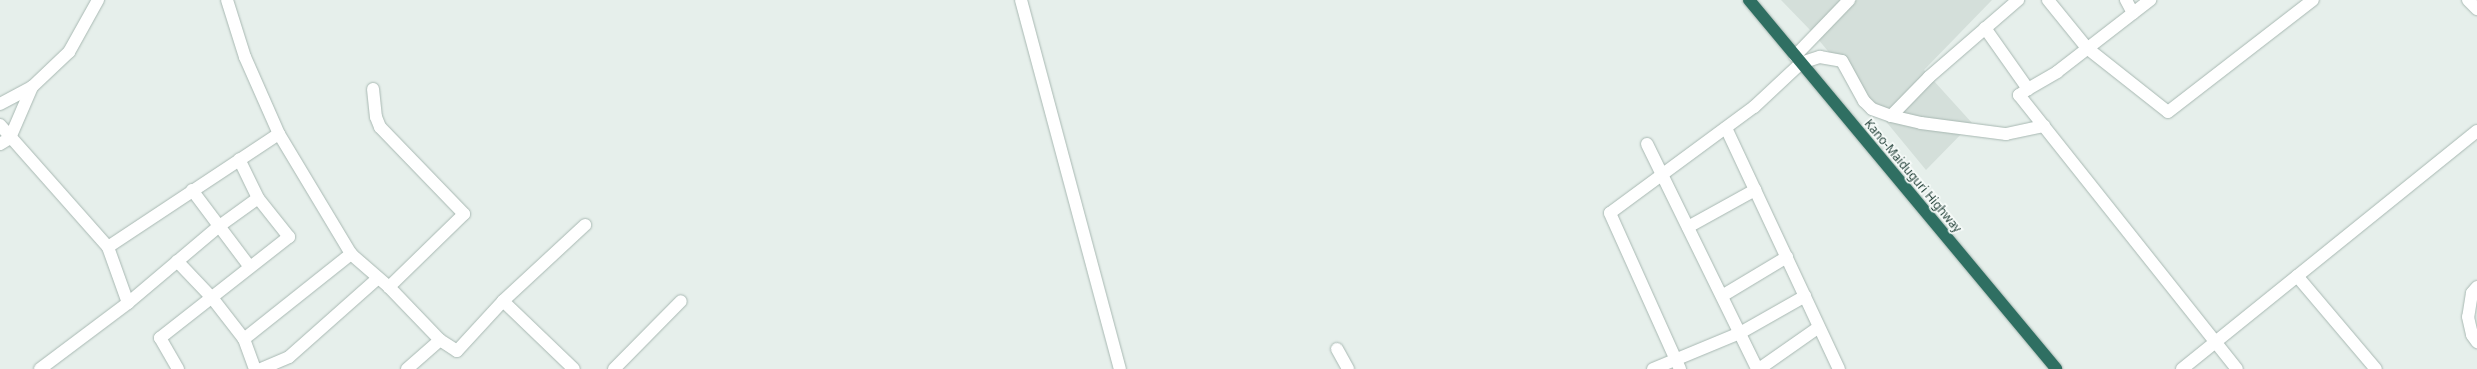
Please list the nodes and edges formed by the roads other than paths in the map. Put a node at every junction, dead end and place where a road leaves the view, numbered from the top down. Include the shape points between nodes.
1 (98, 0) edge
2 (226, 0) edge
3 (1021, 0) edge
4 (1749, 0) edge
5 (1849, 0) edge
6 (2018, 0) edge
7 (2048, 0) edge
8 (2126, 0) edge
9 (2150, 0) edge
10 (2313, 0) edge
11 (2468, 0) edge
12 (2477, 10) edge
13 (2133, 12) junction
14 (1985, 28) junction
15 (2087, 48) junction
16 (1798, 59) junction
17 (32, 87) junction
18 (373, 89) dead end
19 (2028, 89) junction
20 (0, 104) edge
21 (1891, 116) junction
22 (0, 125) edge
23 (2044, 126) junction
24 (1726, 128) junction
25 (2477, 132) edge
26 (279, 134) junction
27 (5, 141) edge
28 (1647, 144) dead end
29 (239, 159) junction
30 (1663, 176) junction
31 (192, 190) junction
32 (1755, 190) junction
33 (258, 198) junction
34 (585, 225) dead end
35 (218, 227) junction
36 (1688, 227) junction
37 (108, 247) junction
38 (351, 254) junction
39 (1787, 257) junction
40 (177, 261) junction
41 (249, 266) junction
42 (2297, 276) junction
43 (378, 279) junction
44 (2477, 287) edge
45 (389, 288) junction
46 (1722, 296) junction
47 (1805, 296) junction
48 (213, 299) junction
49 (503, 301) junction
50 (681, 301) dead end
51 (128, 303) junction
52 (1819, 327) junction
53 (1740, 333) junction
54 (244, 339) junction
55 (440, 340) junction
56 (2477, 342) edge
57 (2214, 343) junction
58 (1338, 349) dead end
59 (1677, 365) edge
60 (1835, 367) edge
61 (40, 369) edge
62 (178, 369) edge
63 (255, 369) edge
64 (261, 369) edge
65 (407, 369) edge
66 (574, 369) edge
67 (614, 369) edge
68 (1120, 369) edge
69 (1348, 369) edge
70 (1653, 369) edge
71 (1758, 369) edge
72 (2056, 369) edge
73 (2182, 369) edge
74 (2237, 369) edge
75 (2376, 369) edge

1 - 17 street via 69,52
2 - 26 street via 245,57
3 - 68 street
4 - 16 highway, Kano-Maiduguri Highway
5 - 16 street
6 - 14 street
7 - 15 street
8 - 13 street
9 - 13 street
10 - 15 street via 2168,112
11 - 12 street
13 - 15 street
14 - 19 street
14 - 21 street via 1929,77
15 - 19 street via 2057,72
16 - 21 street via 1820,57 1842,61 1864,101 1872,109
16 - 24 street
16 - 72 highway, Kano-Maiduguri Highway
17 - 20 street
17 - 27 street
18 - 45 street via 376,117 380,127 464,214
19 - 23 street via 2019,95
21 - 23 street via 1921,123 2006,134
22 - 27 street
23 - 57 street
24 - 30 street
24 - 32 street
25 - 42 street
26 - 29 street
26 - 38 street
27 - 37 street
28 - 30 street
29 - 31 street
29 - 33 street
30 - 36 street
30 - 59 street via 1610,213
31 - 35 street
31 - 37 street
32 - 36 street
32 - 39 street
33 - 35 street
33 - 41 street via 289,237
34 - 49 street
35 - 40 street
35 - 41 street
36 - 46 street
37 - 51 street
38 - 43 street
38 - 54 street
39 - 46 street
39 - 47 street
40 - 48 street
40 - 51 street
41 - 48 street
42 - 57 street
42 - 75 street
43 - 45 street
43 - 64 street via 289,357
44 - 56 street via 2472,293 2468,317 2472,335
45 - 55 street
46 - 53 street
47 - 52 street
47 - 53 street
48 - 54 street
48 - 62 street via 160,338
49 - 55 street via 457,351
49 - 66 street
50 - 67 street
51 - 61 street
52 - 60 street
52 - 71 street
53 - 59 street
53 - 71 street
54 - 63 street
55 - 65 street
57 - 73 street
57 - 74 street
58 - 69 street
59 - 70 street

